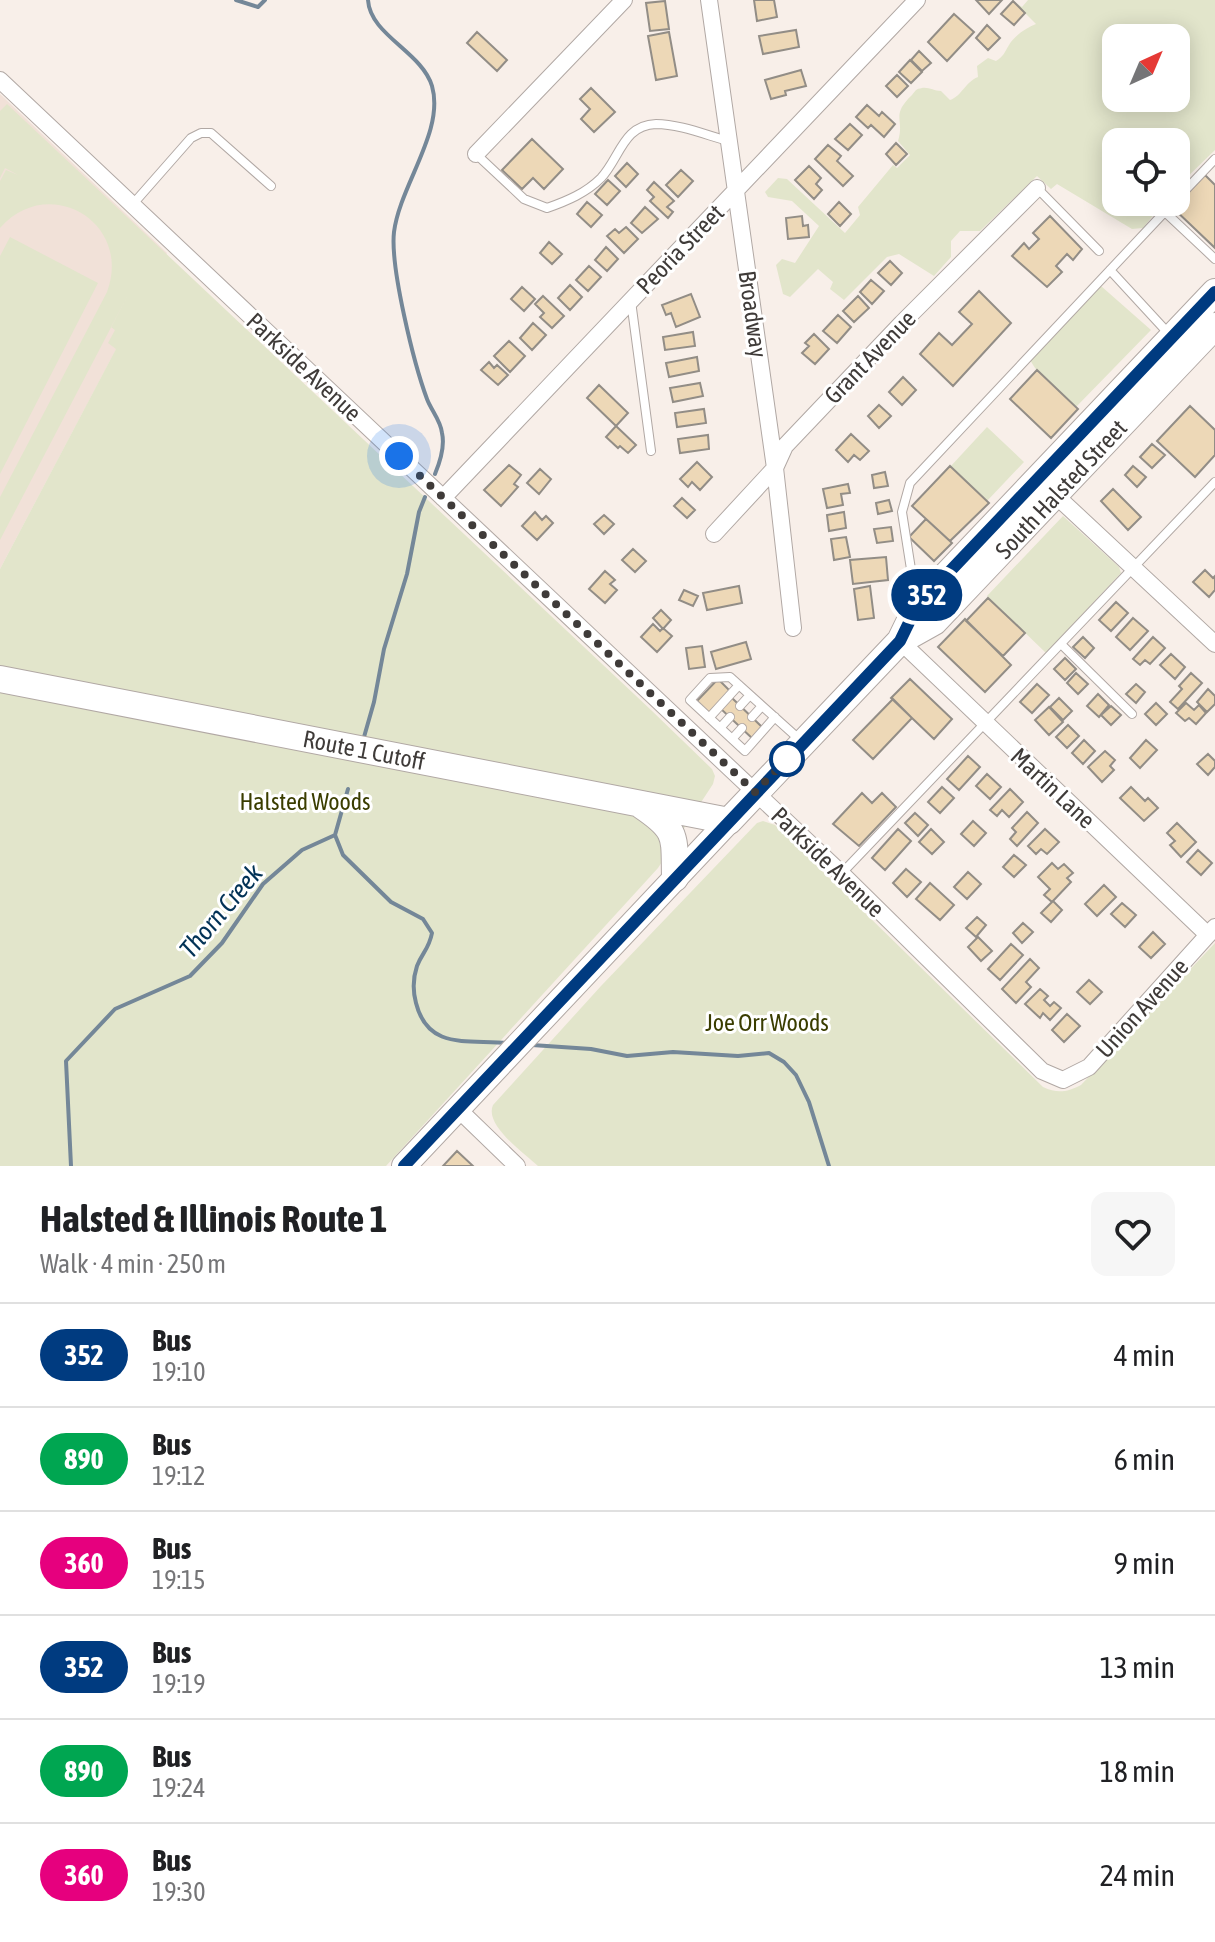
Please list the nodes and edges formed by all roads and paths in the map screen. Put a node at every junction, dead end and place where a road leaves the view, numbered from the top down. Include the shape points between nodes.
1 (624, 0) edge
2 (709, 0) edge
3 (917, 0) edge
4 (0, 80) edge
5 (729, 141) junction
6 (476, 154) joint
7 (1215, 159) edge
8 (1190, 185) edge
9 (271, 186) dead end
10 (1037, 188) joint
11 (735, 191) junction
12 (132, 205) junction
13 (1161, 216) edge
14 (1169, 216) edge
15 (1099, 251) dead end
16 (1215, 259) edge
17 (1110, 270) junction
18 (1215, 292) edge
19 (631, 300) junction
20 (1198, 335) edge
21 (651, 451) dead end
22 (775, 468) junction
23 (1215, 482) edge
24 (1047, 486) junction
25 (443, 498) junction
26 (714, 534) dead end
27 (1134, 568) junction
28 (917, 606) junction
29 (793, 628) dead end
30 (900, 641) junction
31 (1061, 644) junction
32 (1215, 644) edge
33 (0, 679) edge
34 (739, 685) junction
35 (750, 695) junction
36 (740, 706) dead end
37 (762, 706) junction
38 (1132, 714) dead end
39 (730, 717) dead end
40 (752, 717) dead end
41 (775, 717) junction
42 (709, 718) junction
43 (985, 724) junction
44 (719, 726) junction
45 (742, 728) dead end
46 (702, 742) junction
47 (735, 742) junction
48 (803, 742) junction
49 (722, 761) junction
50 (755, 792) junction
51 (639, 804) junction
52 (729, 821) junction
53 (842, 874) junction
54 (675, 878) junction
55 (1211, 931) edge
56 (1063, 1080) joint
57 (458, 1109) junction
58 (404, 1166) edge
59 (517, 1166) edge

1 - 6 street
2 - 5 street, Broadway
3 - 11 street, Peoria Street
4 - 12 street, Parkside Avenue
5 - 6 lane via 661,124 641,126 591,187 547,208 524,199
5 - 11 street, Broadway
7 - 8 lane
9 - 12 lane via 211,133 201,133
10 - 15 lane
10 - 22 street, Grant Avenue via 785,446
11 - 19 street, Peoria Street
11 - 22 street, Broadway
12 - 25 street, Parkside Avenue
13 - 17 lane
14 - 16 lane
17 - 20 lane
17 - 28 lane via 910,483 902,512
18 - 20 main road, South Halsted Street
19 - 21 lane
19 - 25 street, Peoria Street
20 - 24 main road, South Halsted Street
22 - 26 street, Grant Avenue
22 - 29 street, Broadway
23 - 27 lane
24 - 27 street
24 - 28 main road, South Halsted Street
24 - 30 main road, South Halsted Street via 934,622
25 - 46 street, Parkside Avenue
27 - 31 lane
27 - 32 street
28 - 30 main road, South Halsted Street
30 - 43 street, Martin Lane
30 - 48 main road, South Halsted Street
31 - 38 lane
31 - 43 lane
33 - 51 main road, Route 1 Cutoff
34 - 35 lane
34 - 42 lane
34 - 42 lane via 730,677 710,678 690,700
35 - 36 lane
35 - 37 lane
37 - 40 lane
37 - 41 lane
39 - 44 lane
41 - 47 lane via 745,751
41 - 48 lane
42 - 44 lane
43 - 53 lane
43 - 55 street, Martin Lane
44 - 46 lane
44 - 47 lane
45 - 47 lane
46 - 49 street, Parkside Avenue
47 - 49 lane
48 - 50 main road, South Halsted Street
49 - 50 street, Parkside Avenue
50 - 52 main road, South Halsted Street
50 - 53 street, Parkside Avenue
51 - 52 main road, Route 1 Cutoff
51 - 54 main road via 664,821 673,835
52 - 54 street, South Halsted Street
53 - 56 street, Parkside Avenue via 1042,1071
54 - 57 street, South Halsted Street
55 - 56 street, Union Avenue via 1089,1067
57 - 58 street, South Halsted Street
57 - 59 street

